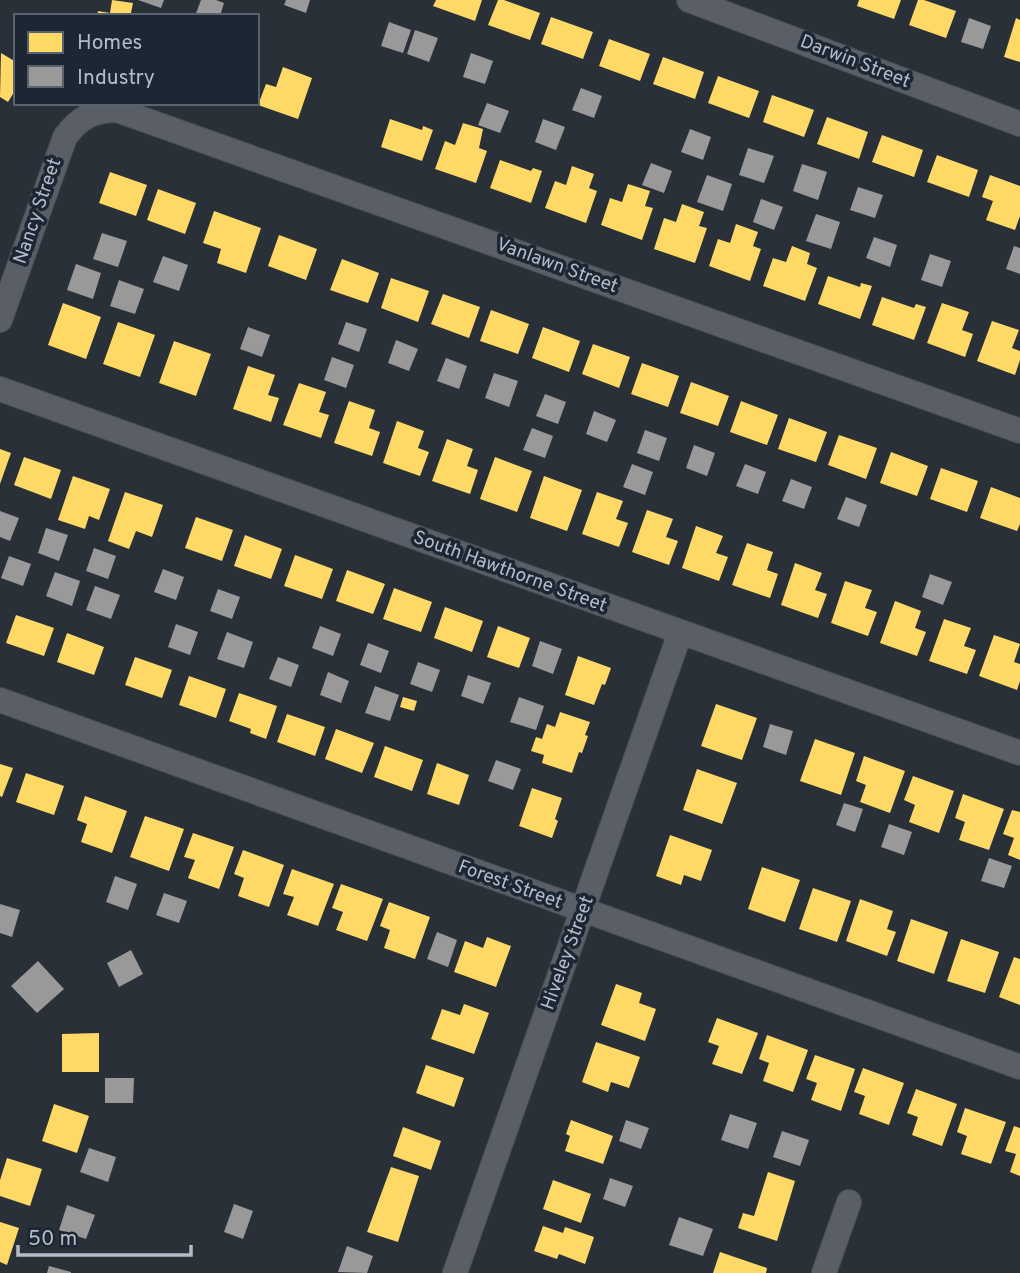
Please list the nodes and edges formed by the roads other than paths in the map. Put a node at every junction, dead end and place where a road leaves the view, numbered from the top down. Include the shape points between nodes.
1 (690, 0) edge
2 (93, 114) joint
3 (1020, 124) edge
4 (0, 320) edge
5 (0, 389) edge
6 (1020, 431) edge
7 (680, 632) junction
8 (0, 700) edge
9 (1020, 753) edge
10 (582, 911) junction
11 (1020, 1068) edge
12 (849, 1202) dead end
13 (455, 1273) edge
14 (824, 1273) edge

1 - 3 street, Darwin Street
2 - 4 street, Nancy Street via 76,123 65,137
2 - 6 street, Vanlawn Street via 103,110 127,113
5 - 7 street, South Hawthorne Street
7 - 9 street, South Hawthorne Street
7 - 10 street, Hiveley Street
8 - 10 street, Forest Street
10 - 11 street, Forest Street
10 - 13 street, Hiveley Street
12 - 14 street

